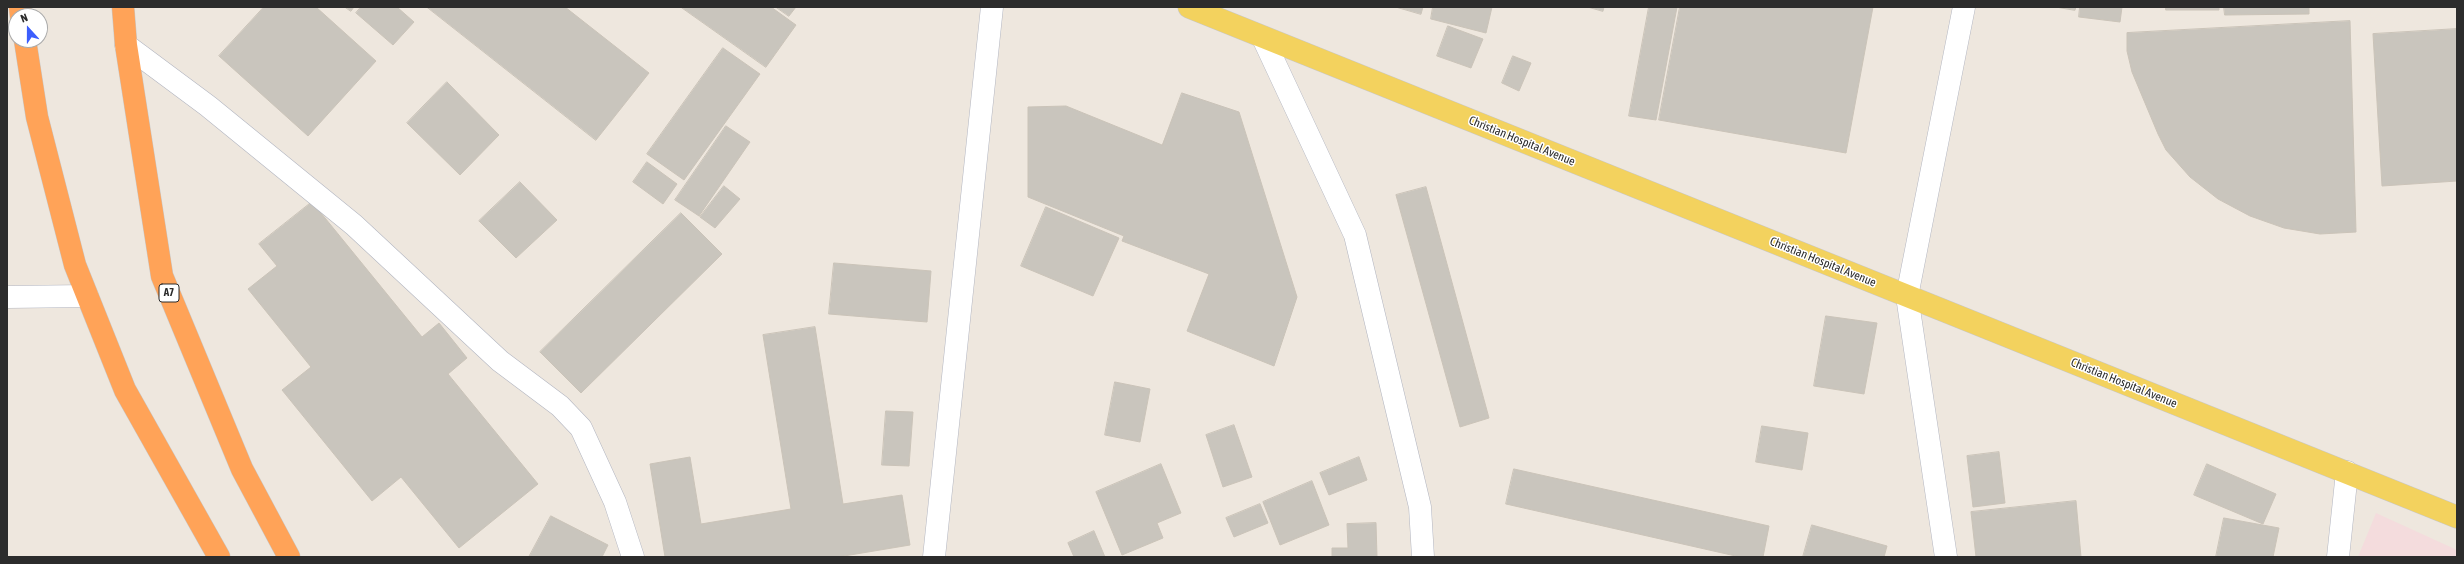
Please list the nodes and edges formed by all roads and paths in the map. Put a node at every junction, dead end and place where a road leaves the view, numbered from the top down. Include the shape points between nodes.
1 (123, 7) edge
2 (992, 7) edge
3 (1189, 7) edge
4 (1964, 7) edge
5 (1263, 38) junction
6 (126, 45) junction
7 (26, 48) edge
8 (87, 296) junction
9 (1907, 296) junction
10 (7, 297) edge
11 (2347, 472) junction
12 (2457, 517) edge
13 (219, 557) edge
14 (289, 557) edge
15 (632, 557) edge
16 (934, 557) edge
17 (1423, 557) edge
18 (1946, 557) edge
19 (2338, 557) edge

1 - 6 highway, A7
2 - 16 street
3 - 5 main road, Christian Hospital Avenue
4 - 9 street
5 - 9 main road, Christian Hospital Avenue
5 - 17 street via 1355,235 1420,507
6 - 14 highway, A7 via 162,276 242,470
6 - 15 street via 208,106 354,225 500,361 560,406 581,428 615,502
7 - 8 highway via 37,117 74,265
8 - 10 street
8 - 13 highway via 125,390
9 - 11 main road, Christian Hospital Avenue
9 - 18 street
11 - 12 main road, Christian Hospital Avenue
11 - 19 street

